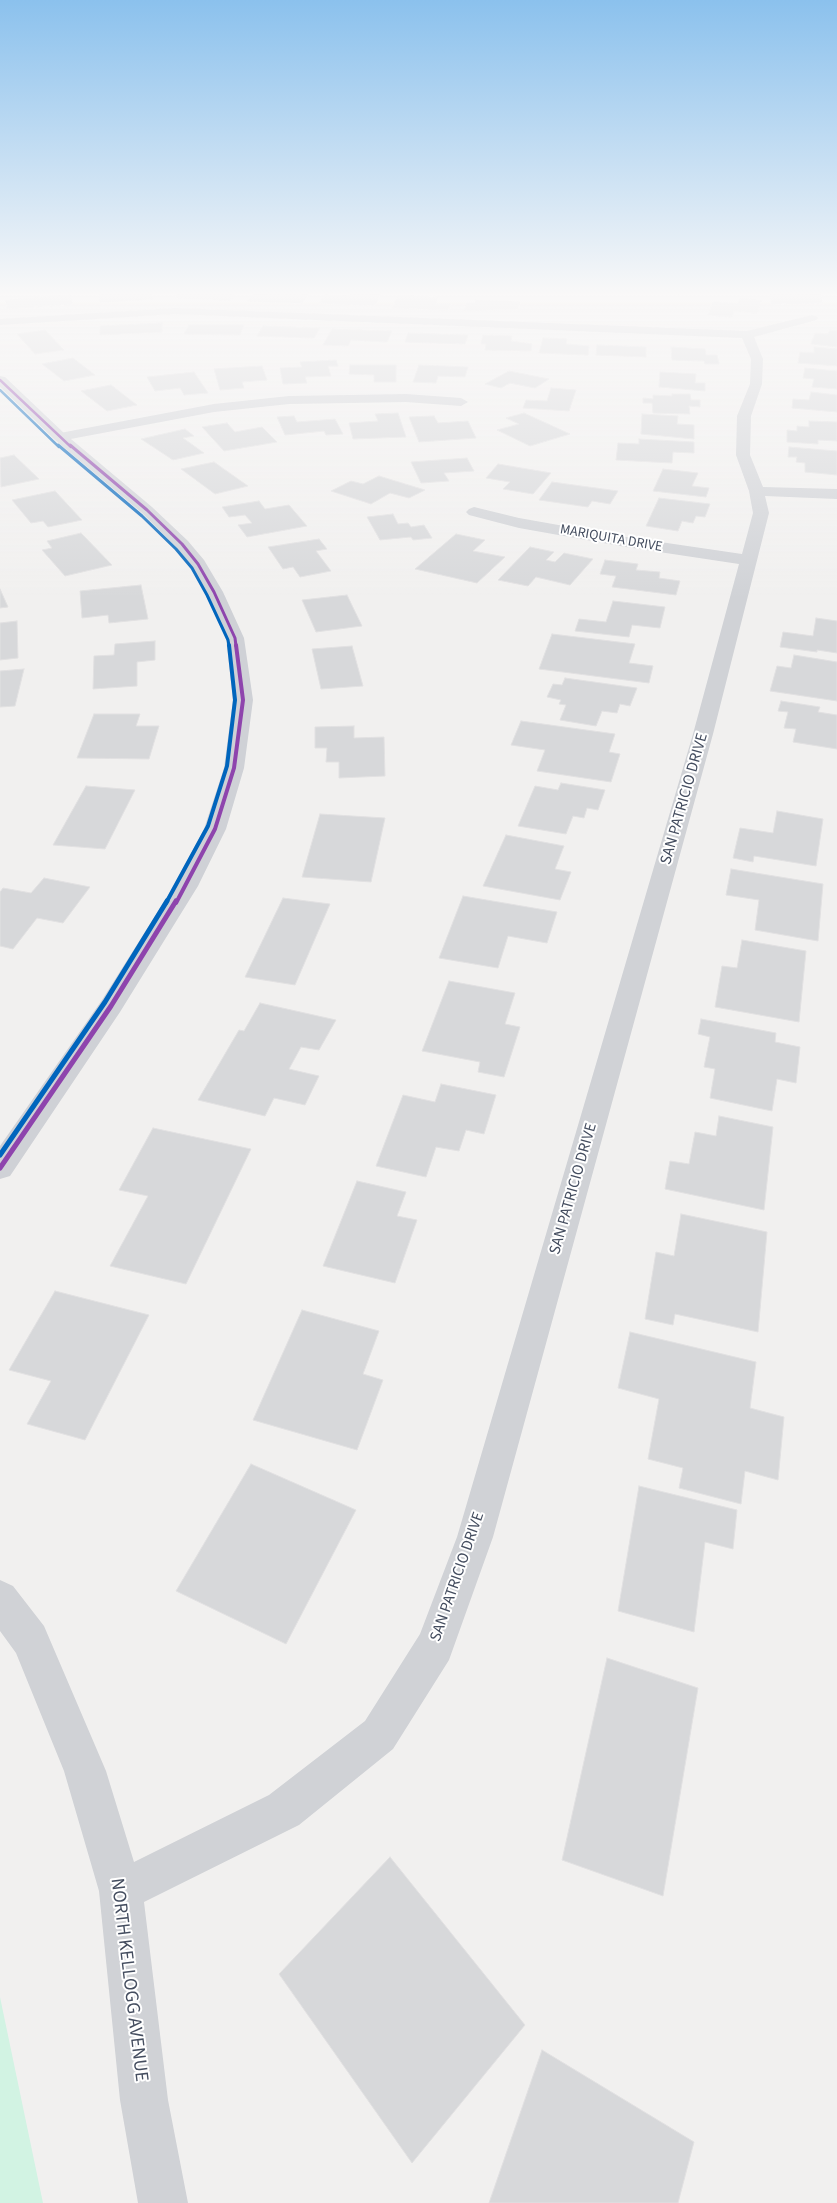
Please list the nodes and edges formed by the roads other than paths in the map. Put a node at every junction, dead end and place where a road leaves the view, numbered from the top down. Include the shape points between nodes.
1 (15, 394) edge
2 (752, 394) edge
3 (461, 402) dead end
4 (60, 437) junction
5 (757, 491) junction
6 (837, 494) edge
7 (474, 512) dead end
8 (749, 560) junction
9 (0, 1168) edge
10 (0, 1599) edge
11 (120, 1891) junction
12 (163, 2203) edge

1 - 4 main road
2 - 5 street, SAN PATRICIO DRIVE via 744,416 743,455
3 - 4 street via 406,398 289,400 214,408
4 - 9 main road via 147,510 198,564 235,638 243,700 234,768 215,829 186,886 111,1006
5 - 6 street
5 - 8 street, SAN PATRICIO DRIVE via 762,513
7 - 8 street, MARIQUITA DRIVE via 626,542
8 - 11 street, SAN PATRICIO DRIVE via 703,734 475,1537 435,1646 379,1735 284,1810
10 - 11 street, NORTH KELLOGG AVENUE via 30,1640 85,1771
11 - 12 street, NORTH KELLOGG AVENUE via 144,2100

